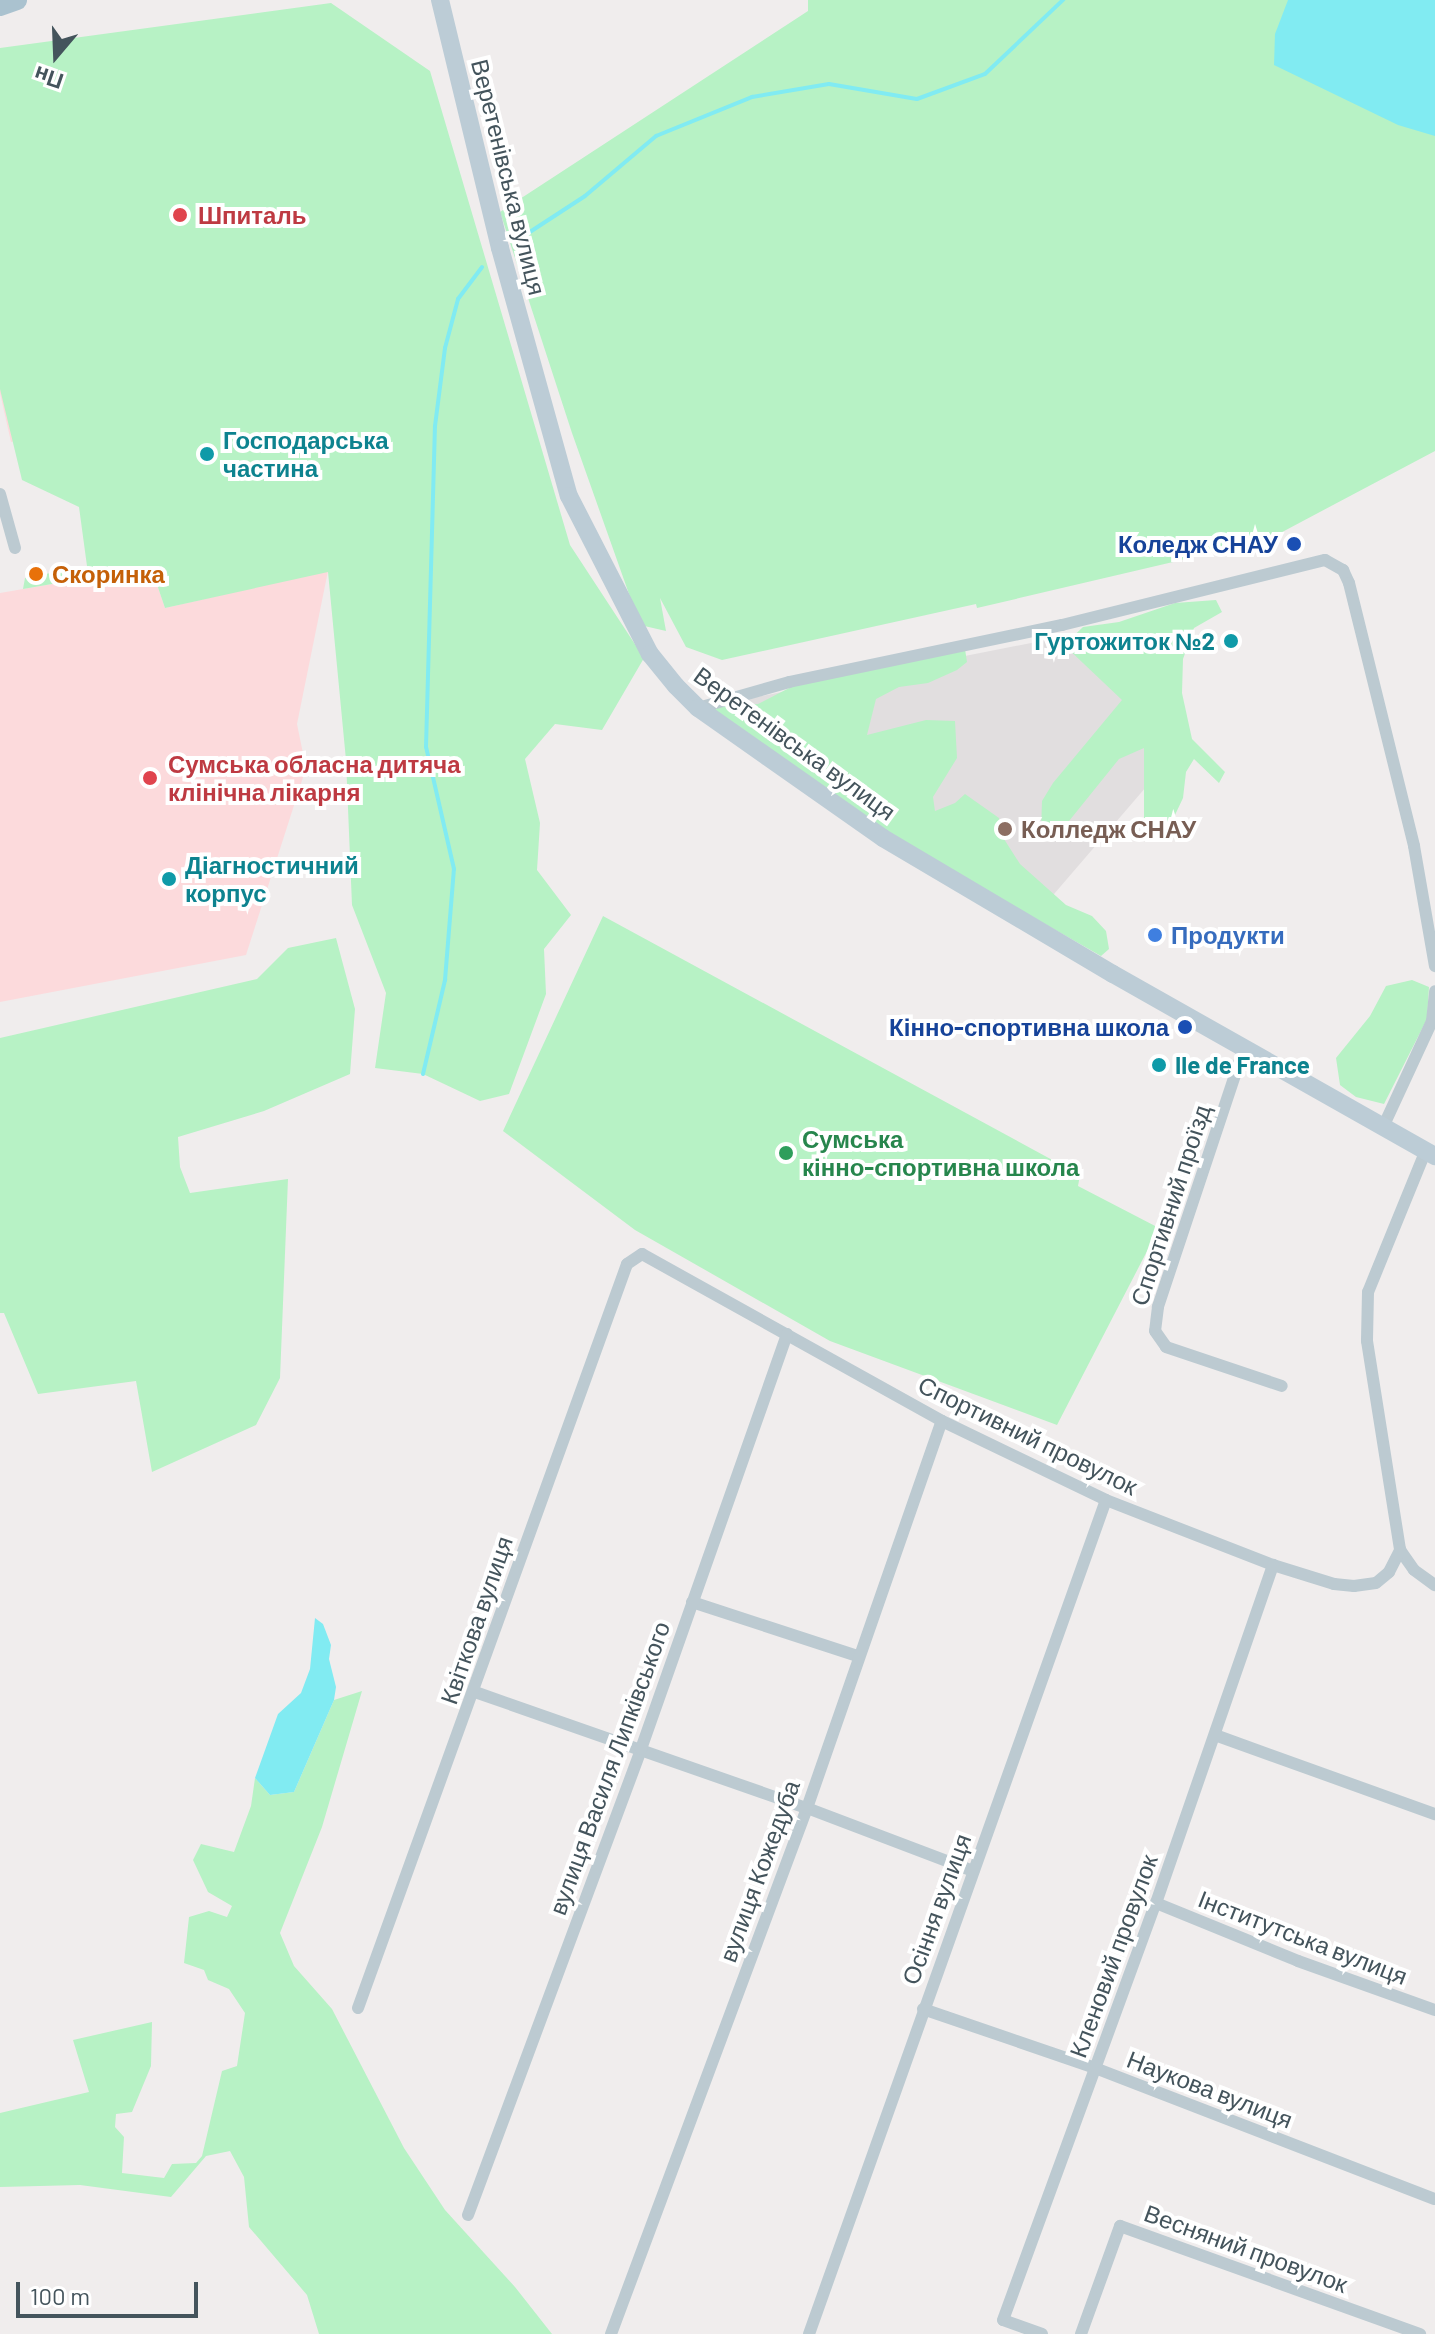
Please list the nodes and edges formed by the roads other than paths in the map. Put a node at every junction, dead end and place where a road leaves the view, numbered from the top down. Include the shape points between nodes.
1 (17, 0) edge
2 (440, 0) edge
3 (0, 6) edge
4 (0, 494) edge
5 (15, 548) dead end
6 (698, 708) junction
7 (1435, 966) edge
8 (1435, 991) edge
9 (1244, 1048) junction
10 (1384, 1125) junction
11 (1430, 1153) edge
12 (642, 1254) joint
13 (787, 1334) junction
14 (1282, 1386) dead end
15 (942, 1421) junction
16 (1106, 1500) junction
17 (1400, 1550) junction
18 (1273, 1565) junction
19 (1435, 1585) edge
20 (692, 1602) junction
21 (857, 1656) junction
22 (475, 1692) junction
23 (1215, 1735) junction
24 (641, 1749) junction
25 (807, 1808) junction
26 (1435, 1814) edge
27 (973, 1871) junction
28 (1156, 1903) junction
29 (358, 2008) dead end
30 (923, 2009) junction
31 (1435, 2010) edge
32 (1095, 2068) junction
33 (1435, 2199) edge
34 (468, 2215) dead end
35 (611, 2334) edge
36 (809, 2334) edge
37 (1042, 2334) edge
38 (1081, 2334) edge
39 (1420, 2334) edge

1 - 3 main road
2 - 6 street, Веретенівська вулиця via 500,248 569,496 650,654
4 - 5 street
6 - 7 street via 789,682 1062,625 1325,560 1343,570 1349,583 1410,830
6 - 9 street, Веретенівська вулиця via 883,838
8 - 10 street via 1432,1021
9 - 10 street, Веретенівська вулиця
9 - 14 street, Спортивний проїзд via 1158,1307 1155,1331 1166,1347
10 - 11 street, Веретенівська вулиця
11 - 17 street via 1368,1292 1367,1341
12 - 13 street, Спортивний провулок
12 - 22 street, Квіткова вулиця via 627,1264
13 - 15 street, Спортивний провулок
13 - 20 street, вулиця Василя Липківського
15 - 16 street, Спортивний провулок
15 - 21 street, вулиця Кожедуба
16 - 18 street, Спортивний провулок
16 - 27 street, Осіння вулиця
17 - 18 street, Спортивний провулок via 1389,1572 1376,1583 1354,1586
17 - 19 street via 1414,1570
18 - 23 street, Кленовий провулок
20 - 21 street
20 - 24 street, вулиця Василя Липківського
21 - 25 street, вулиця Кожедуба
22 - 24 street
22 - 29 street, Квіткова вулиця
23 - 26 street
23 - 28 street, Кленовий провулок
24 - 25 street
24 - 34 street, вулиця Василя Липківського
25 - 27 street
25 - 35 street, вулиця Кожедуба
27 - 30 street, Осіння вулиця
28 - 31 street, Інститутська вулиця
28 - 32 street, Кленовий провулок
30 - 32 street, Наукова вулиця
30 - 36 street, Осіння вулиця
32 - 33 street, Наукова вулиця
32 - 37 street, Кленовий провулок via 1003,2320
38 - 39 street, Весняний провулок via 1120,2226

